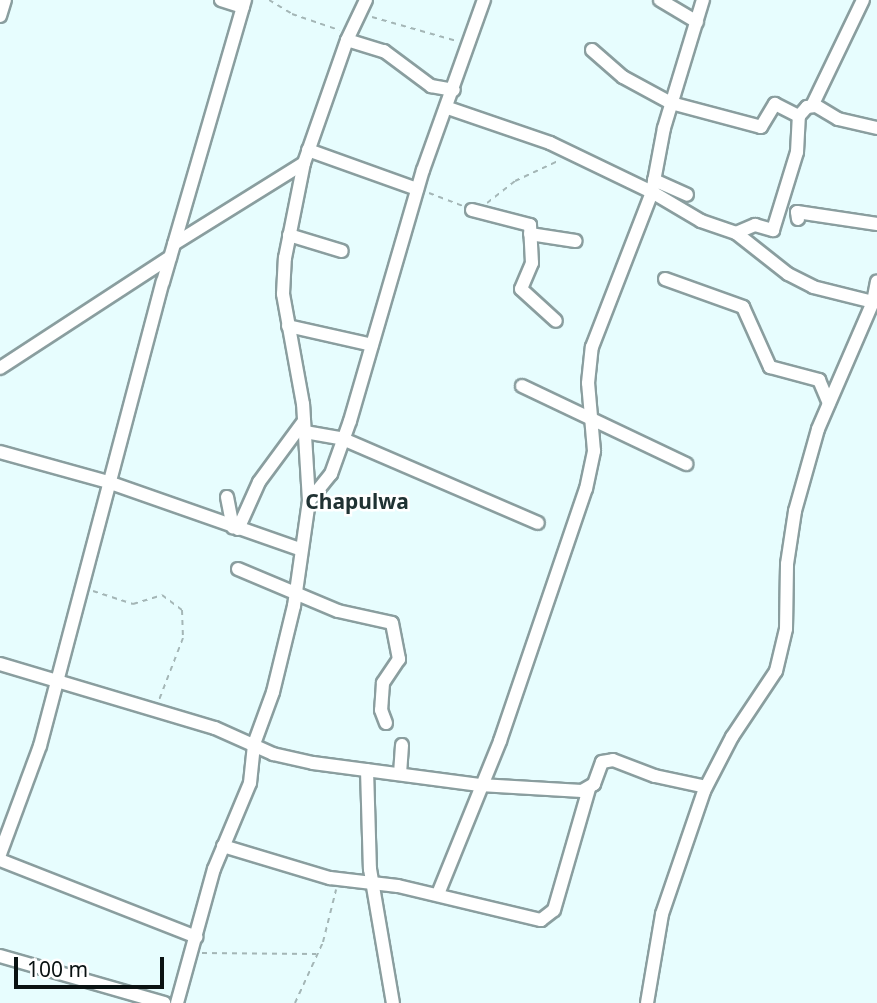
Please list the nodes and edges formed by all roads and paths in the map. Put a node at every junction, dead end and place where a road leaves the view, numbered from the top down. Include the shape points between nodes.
1 (5, 0) edge
2 (221, 0) edge
3 (269, 0) edge
4 (366, 0) edge
5 (484, 0) edge
6 (660, 0) edge
7 (703, 0) edge
8 (863, 0) edge
9 (244, 4) edge
10 (360, 13) junction
11 (0, 16) edge
12 (697, 22) junction
13 (349, 37) junction
14 (468, 44) junction
15 (592, 50) dead end
16 (454, 90) junction
17 (671, 103) junction
18 (815, 106) junction
19 (448, 108) junction
20 (799, 116) junction
21 (877, 128) edge
22 (308, 150) junction
23 (574, 154) junction
24 (304, 163) junction
25 (653, 186) junction
26 (417, 189) junction
27 (687, 195) dead end
28 (472, 210) junction
29 (798, 219) dead end
30 (877, 224) edge
31 (771, 229) junction
32 (736, 233) junction
33 (530, 234) junction
34 (289, 235) junction
35 (575, 242) dead end
36 (172, 250) junction
37 (342, 250) dead end
38 (766, 254) junction
39 (665, 279) dead end
40 (877, 281) edge
41 (873, 302) junction
42 (556, 321) dead end
43 (288, 326) junction
44 (372, 345) junction
45 (0, 368) edge
46 (522, 386) dead end
47 (829, 403) junction
48 (594, 420) junction
49 (304, 426) junction
50 (343, 439) junction
51 (0, 452) edge
52 (686, 464) dead end
53 (108, 482) junction
54 (227, 497) dead end
55 (309, 500) junction
56 (538, 523) dead end
57 (235, 528) junction
58 (299, 550) junction
59 (238, 569) dead end
60 (82, 588) junction
61 (296, 593) junction
62 (0, 664) edge
63 (57, 683) junction
64 (155, 713) junction
65 (386, 723) dead end
66 (254, 744) junction
67 (402, 745) dead end
68 (367, 770) junction
69 (400, 775) junction
70 (480, 785) junction
71 (706, 787) junction
72 (589, 789) junction
73 (223, 846) junction
74 (0, 854) edge
75 (0, 860) edge
76 (339, 879) junction
77 (374, 883) junction
78 (438, 894) junction
79 (196, 937) junction
80 (192, 954) junction
81 (317, 954) junction
82 (0, 956) edge
83 (164, 1003) edge
84 (177, 1003) edge
85 (295, 1003) edge
86 (393, 1003) edge
87 (647, 1003) edge

1 - 11 street
2 - 9 street
3 - 13 path
4 - 10 street
5 - 14 street
6 - 12 street
7 - 12 street
8 - 18 street via 814,98
9 - 36 street
10 - 13 street
10 - 14 path
12 - 17 street
13 - 16 street via 384,51 431,86
13 - 22 street
14 - 16 street
15 - 17 street via 623,78
16 - 19 street
17 - 20 street via 761,127 775,104
17 - 25 street
18 - 20 street
18 - 21 street via 838,120
19 - 23 street
19 - 26 street
20 - 31 street via 797,152
22 - 24 street
22 - 26 street
23 - 25 street
23 - 28 path via 524,176
24 - 34 street
24 - 36 street
25 - 27 street
25 - 32 street via 701,221
25 - 48 street via 592,348 589,383
26 - 28 path
26 - 44 street via 405,246
28 - 33 street via 530,225
29 - 30 street via 797,212
31 - 32 street via 755,225
31 - 38 street
32 - 38 street
33 - 35 street
33 - 42 street via 532,263 521,289
34 - 37 street
34 - 43 street via 283,275
36 - 45 street
36 - 53 street
38 - 41 street via 788,274 813,287
39 - 47 street via 743,307 770,367 819,380
40 - 41 street
41 - 47 street
43 - 44 street
43 - 49 street
44 - 50 street
46 - 48 street
47 - 71 street via 795,511 787,564 786,629 776,671 732,737
48 - 52 street
48 - 70 street via 594,451 582,502
49 - 50 street
49 - 55 street
49 - 57 street via 259,482
50 - 55 street via 331,474
50 - 56 street
51 - 53 street
53 - 57 street
53 - 60 street
54 - 57 street
55 - 58 street
57 - 58 street
58 - 61 street
59 - 61 street
60 - 63 street
60 - 64 path via 133,604 162,595 181,610 183,638
61 - 65 street via 338,611 392,623 400,659 383,683 381,710
61 - 66 street via 273,692
62 - 63 street
63 - 64 street
63 - 74 street
64 - 66 street
66 - 68 street via 273,754
66 - 73 street via 250,783
67 - 69 street
68 - 69 street
68 - 77 street via 367,834
69 - 70 street
70 - 72 street
70 - 78 street
71 - 72 street via 655,776 613,760 601,762
71 - 87 street via 662,914
72 - 78 street via 550,917 523,918
73 - 76 street
73 - 79 street
75 - 79 street
76 - 77 street
76 - 81 path
77 - 78 street
77 - 86 street
79 - 80 street
80 - 81 path
80 - 84 street
81 - 85 path
82 - 83 street

